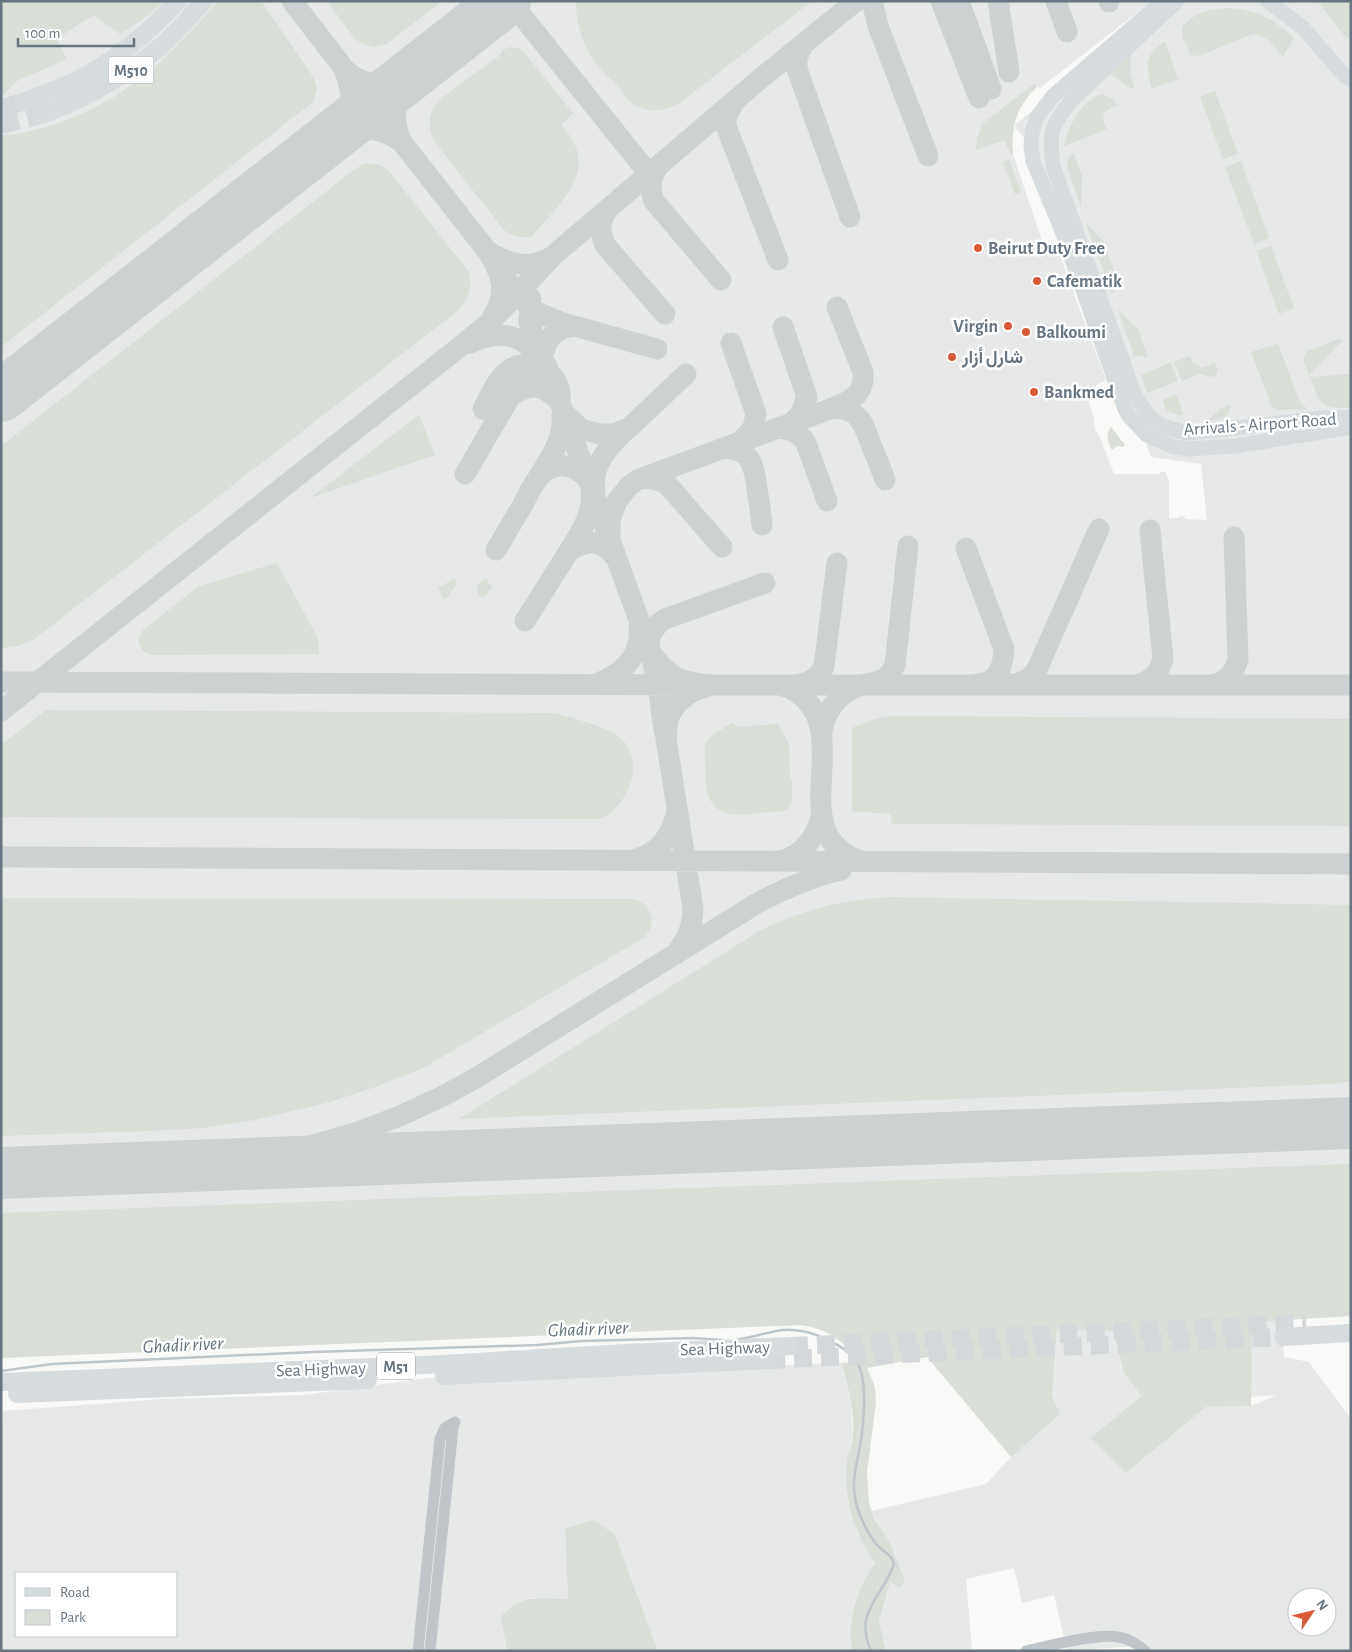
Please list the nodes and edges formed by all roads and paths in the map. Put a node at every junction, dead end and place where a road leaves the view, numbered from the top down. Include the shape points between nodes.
1 (178, 1) edge
2 (204, 1) edge
3 (1163, 1) edge
4 (1177, 1) edge
5 (1268, 1) edge
6 (1285, 1) edge
7 (1303, 28) junction
8 (1348, 80) edge
9 (23, 102) tunnel mouth
10 (41, 115) tunnel mouth
11 (1349, 424) edge
12 (1351, 1320) edge
13 (1306, 1323) tunnel mouth
14 (1351, 1333) edge
15 (1284, 1337) tunnel mouth
16 (790, 1346) tunnel mouth
17 (767, 1360) tunnel mouth
18 (1, 1382) edge
19 (1, 1394) edge
20 (441, 1490) junction
21 (426, 1631) junction
22 (418, 1651) edge
23 (430, 1651) edge
24 (1026, 1651) edge
25 (1145, 1651) edge

1 - 9 highway, M510 via 110,61 79,79
2 - 10 highway, M510 via 163,44 132,69 100,88
3 - 11 main road via 1053,96 1032,132 1033,161 1121,398 1138,427 1147,435 1174,447 1236,446
4 - 11 main road, Arrivals - Airport Road via 1070,102 1051,133 1053,166 1134,393 1155,421 1170,430 1190,433 1323,418
5 - 7 main road
6 - 7 main road
7 - 8 main road
12 - 13 highway
14 - 15 highway
16 - 18 highway, Sea Highway / M51
17 - 19 highway, Sea Highway / M51 via 204,1388
20 - 20 street via 453,1428 455,1422 442,1430
20 - 21 street
21 - 22 street
21 - 23 street
24 - 25 street via 1108,1636 1124,1638

